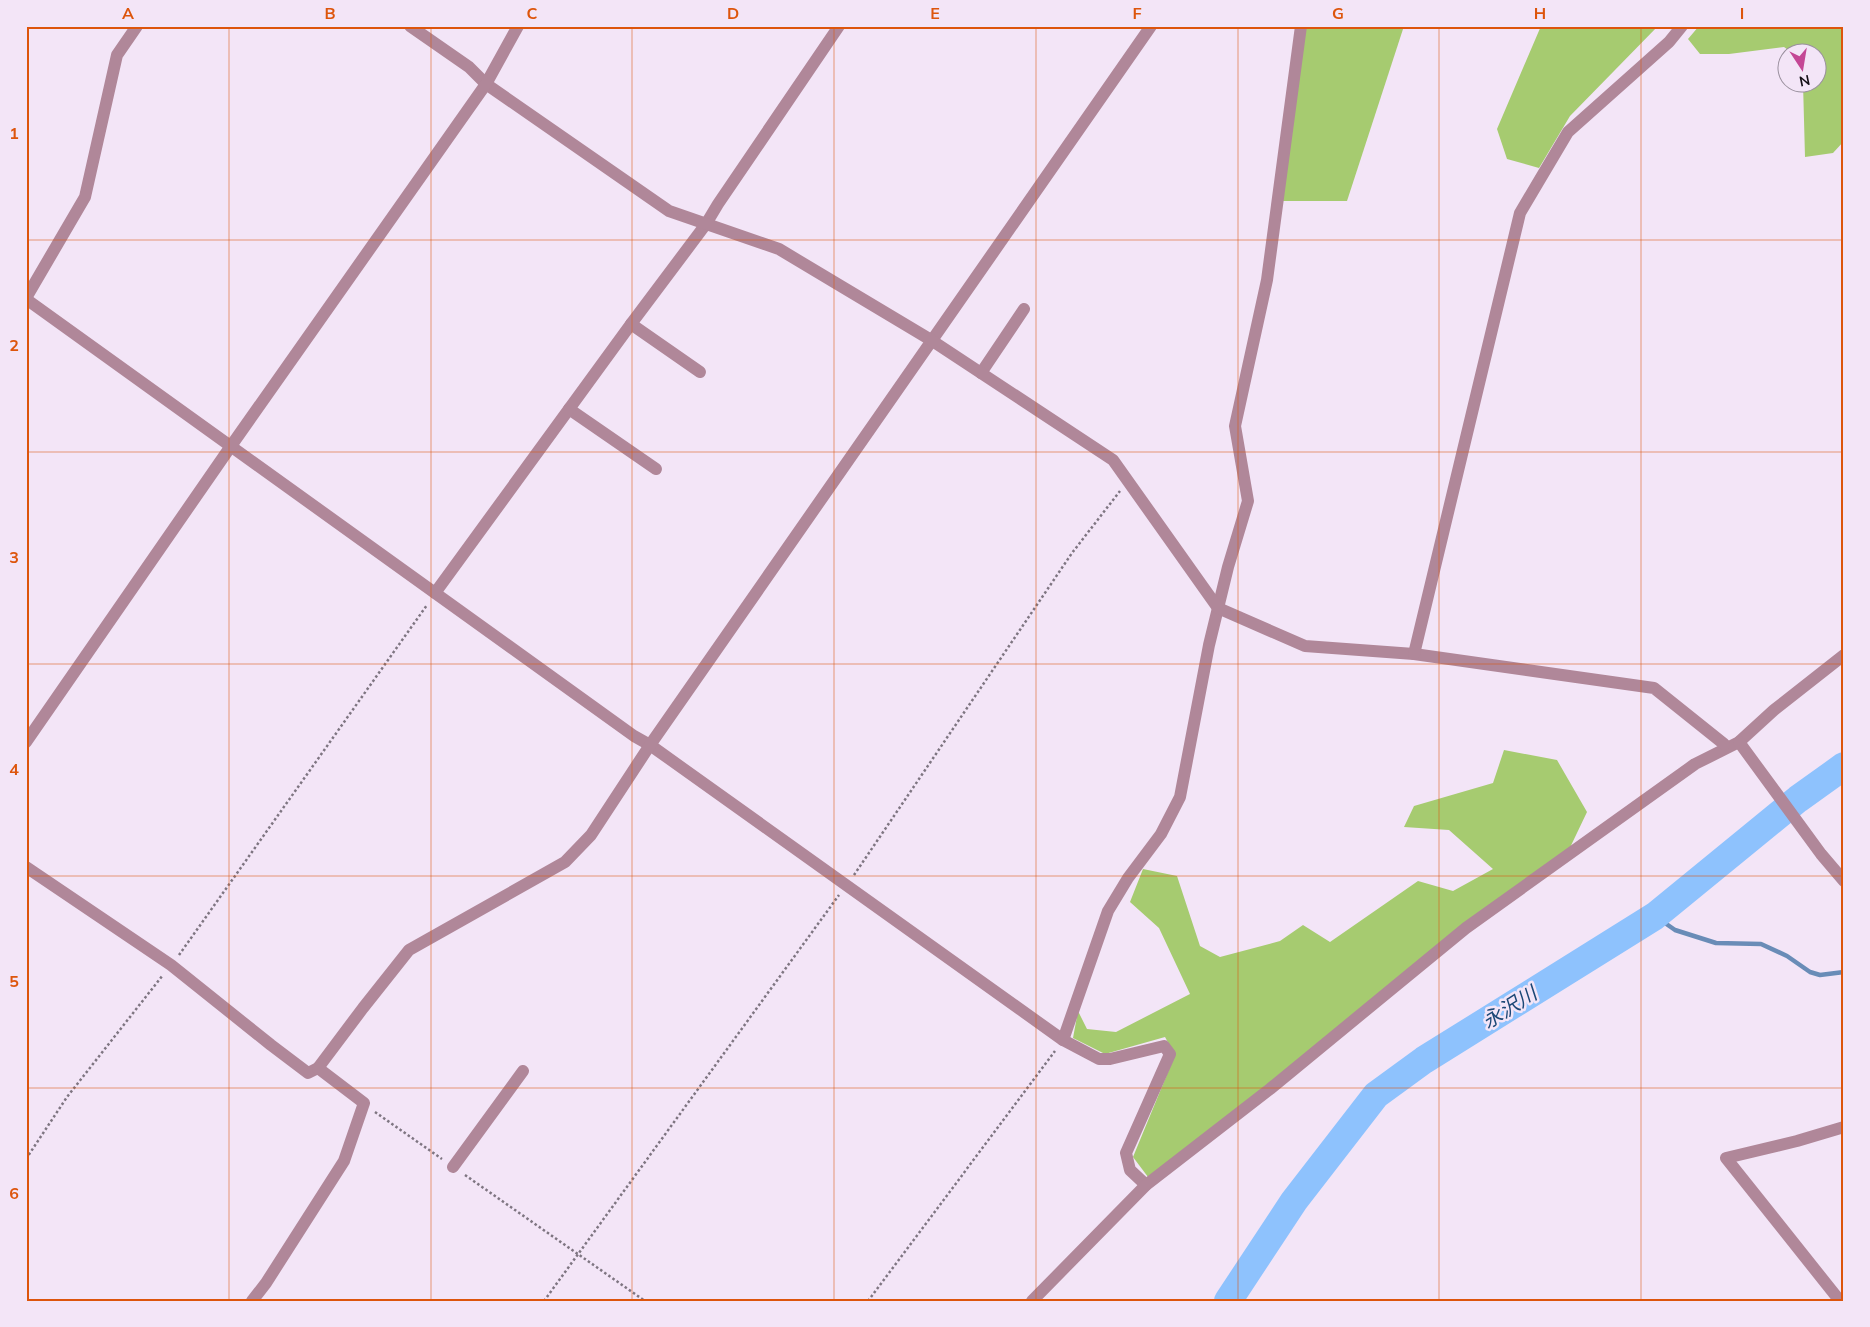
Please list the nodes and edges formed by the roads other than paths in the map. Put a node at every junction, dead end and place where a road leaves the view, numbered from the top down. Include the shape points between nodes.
1 (137, 26) edge
2 (410, 26) edge
3 (518, 26) edge
4 (839, 26) edge
5 (1151, 26) edge
6 (1301, 26) edge
7 (1682, 26) edge
8 (486, 84) junction
9 (706, 224) junction
10 (26, 299) edge
11 (1024, 309) dead end
12 (631, 324) junction
13 (932, 340) junction
14 (700, 372) dead end
15 (981, 372) junction
16 (569, 409) junction
17 (231, 446) junction
18 (656, 468) dead end
19 (435, 593) junction
20 (1218, 608) junction
21 (1414, 654) junction
22 (1844, 654) edge
23 (26, 742) edge
24 (1738, 742) junction
25 (1724, 744) dead end
26 (650, 745) junction
27 (26, 867) edge
28 (1844, 881) edge
29 (1063, 1040) junction
30 (318, 1068) junction
31 (523, 1071) dead end
32 (1844, 1127) edge
33 (453, 1167) road end
34 (1146, 1185) junction
35 (252, 1301) edge
36 (1032, 1301) edge
37 (1840, 1301) edge

1 - 10 street via 117,55 85,197
2 - 8 street via 469,67
3 - 8 street
4 - 9 street
5 - 13 street
6 - 20 street via 1267,280 1235,426 1248,501
7 - 21 street via 1669,42 1568,132 1520,213
8 - 9 street via 669,212
8 - 17 street
9 - 12 street
9 - 13 street via 779,249
10 - 17 street
11 - 15 street
12 - 14 street
12 - 16 street
13 - 15 street
13 - 26 street
15 - 20 street via 1113,460
16 - 18 street
16 - 19 street
17 - 19 street
17 - 23 street
19 - 26 street
20 - 21 street via 1305,646
20 - 29 street via 1180,797 1160,834 1108,911
21 - 25 street via 1654,688
22 - 24 street
24 - 28 street
24 - 34 street via 1695,764 1466,928 1270,1089
26 - 29 street
26 - 30 street via 591,835 565,862 409,950
27 - 30 street via 171,965 308,1073
29 - 34 street via 1099,1059 1164,1046 1170,1054 1126,1153 1130,1170
30 - 35 street via 364,1103 344,1161
31 - 33 street
32 - 37 street via 1726,1158
34 - 36 street

